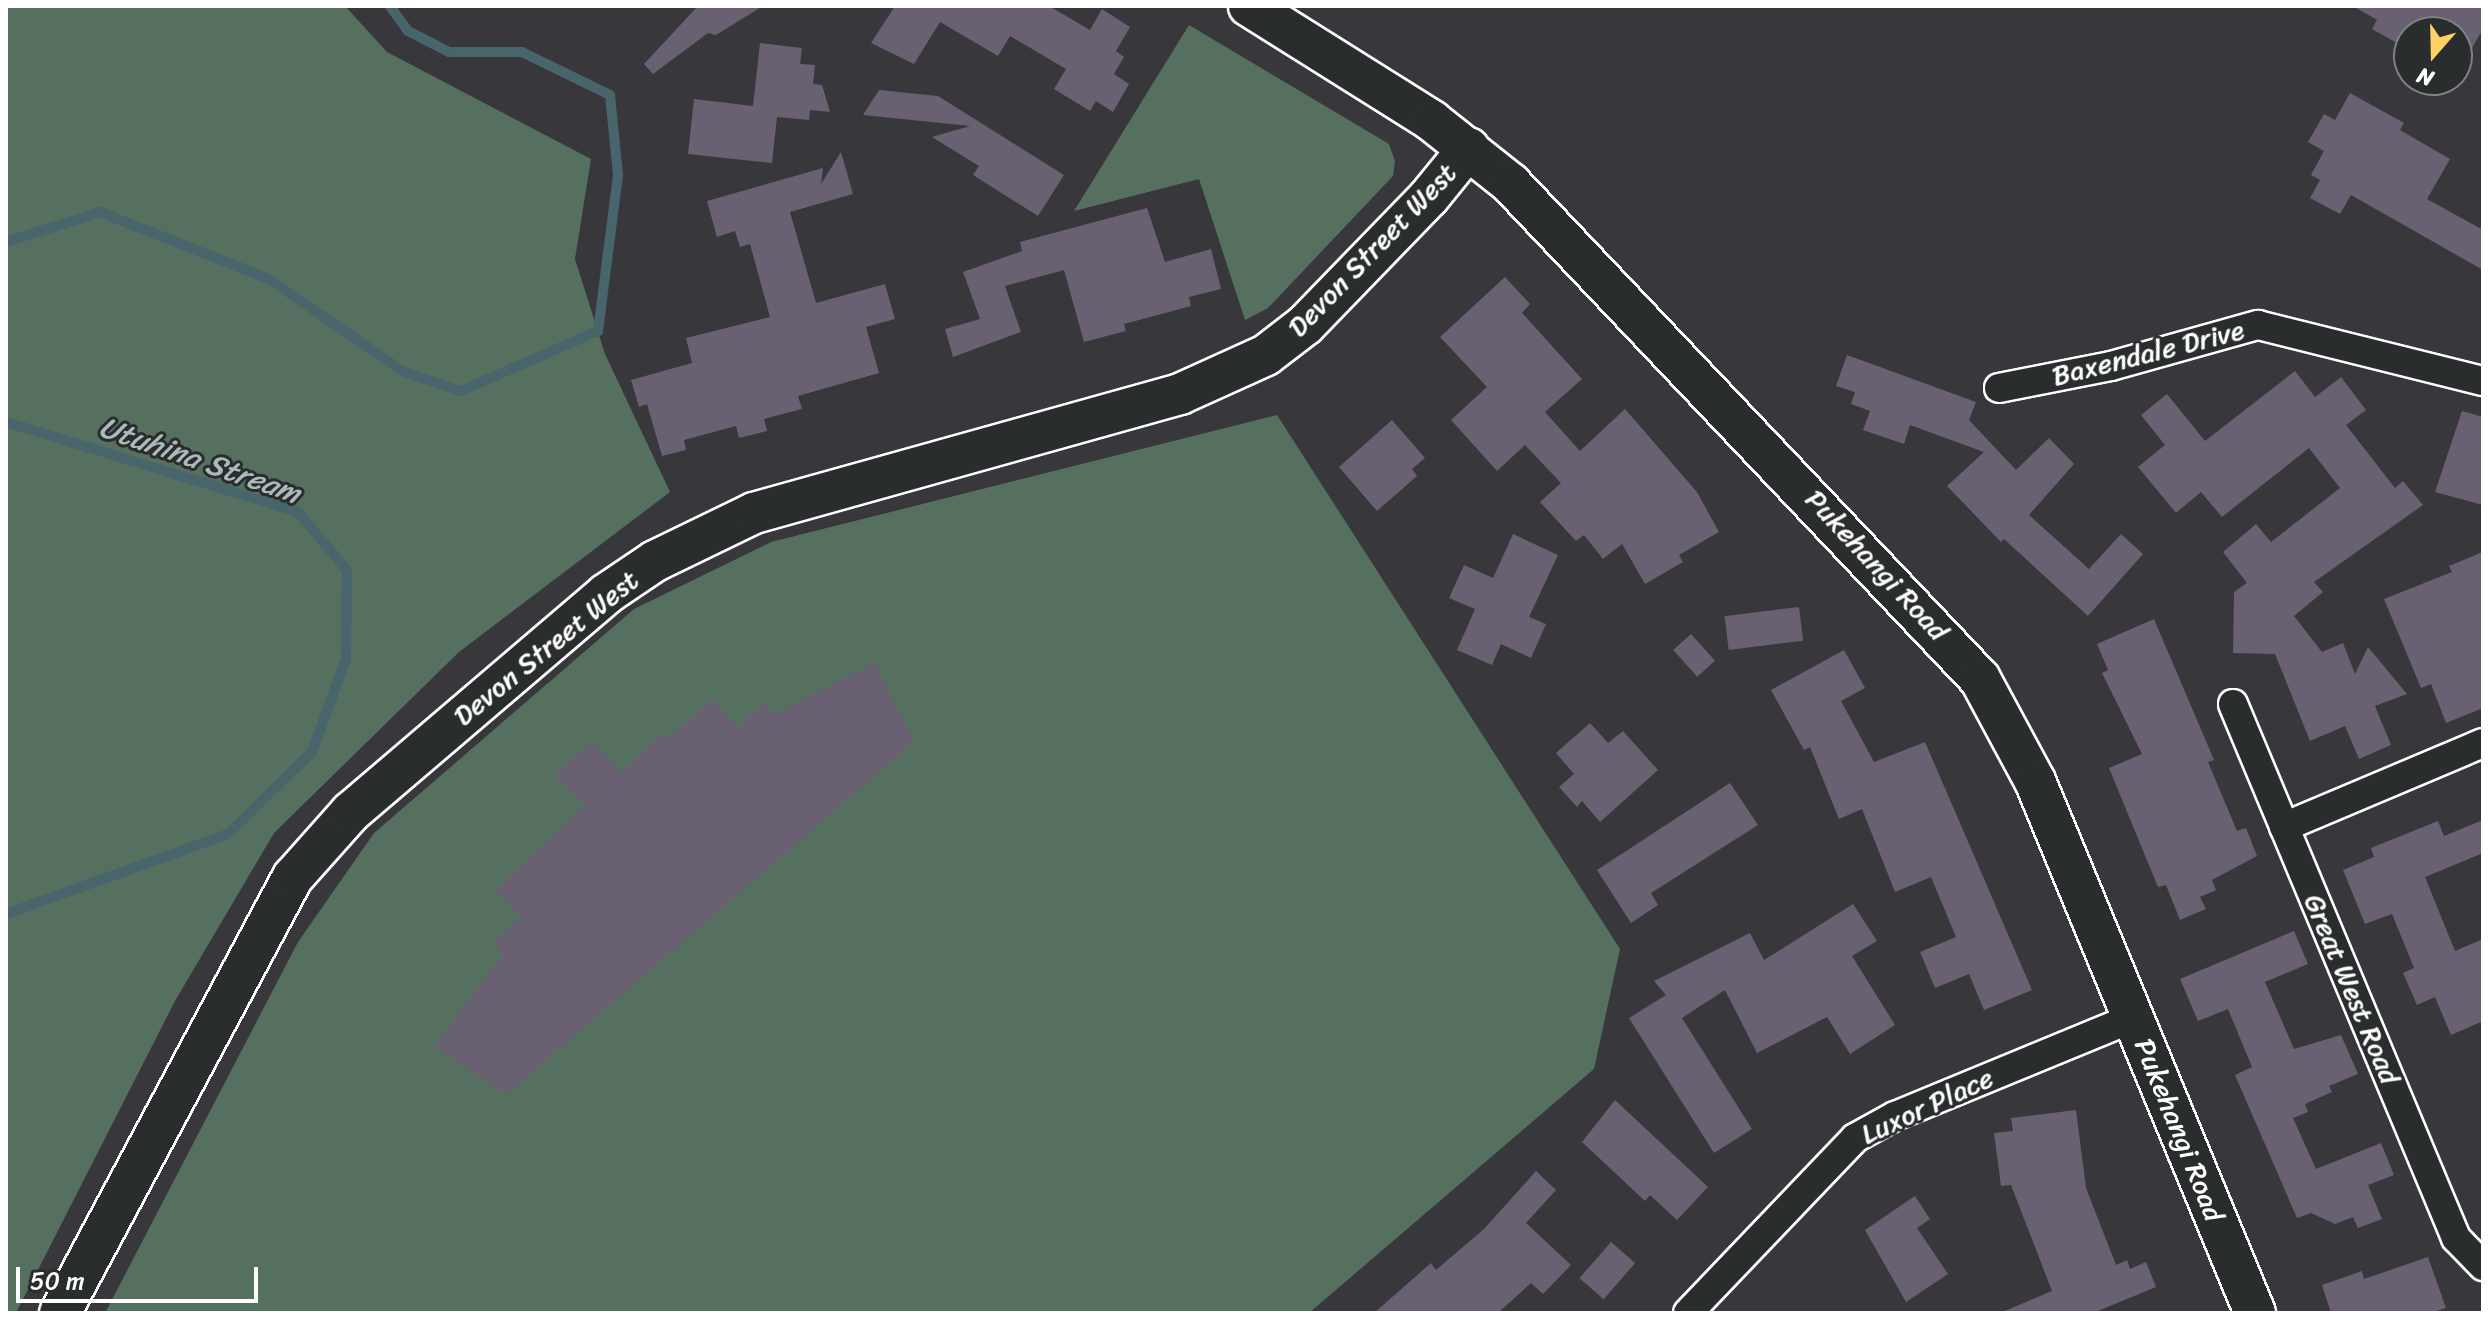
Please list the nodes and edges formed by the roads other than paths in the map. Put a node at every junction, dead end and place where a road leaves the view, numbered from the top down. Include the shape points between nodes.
1 (1249, 6) edge
2 (1469, 148) junction
3 (2483, 381) edge
4 (1999, 388) dead end
5 (2233, 704) dead end
6 (2483, 743) edge
7 (2284, 827) junction
8 (2133, 1018) junction
9 (2483, 1266) edge
10 (60, 1313) edge
11 (1688, 1313) edge
12 (2255, 1313) edge

1 - 2 main road, Pukehangi Road
2 - 8 main road, Pukehangi Road via 1569,241 1980,679 2035,781
2 - 10 main road, Devon Street West via 1305,325 1266,355 1180,394 754,513 667,554 606,594 351,812 293,877 261,927
3 - 4 street, Baxendale Drive via 2258,325 2111,366
5 - 7 street, Great West Road
6 - 7 street
7 - 9 street, Great West Road via 2456,1238
8 - 11 street, Luxor Place via 1895,1116 1855,1138
8 - 12 main road, Pukehangi Road

